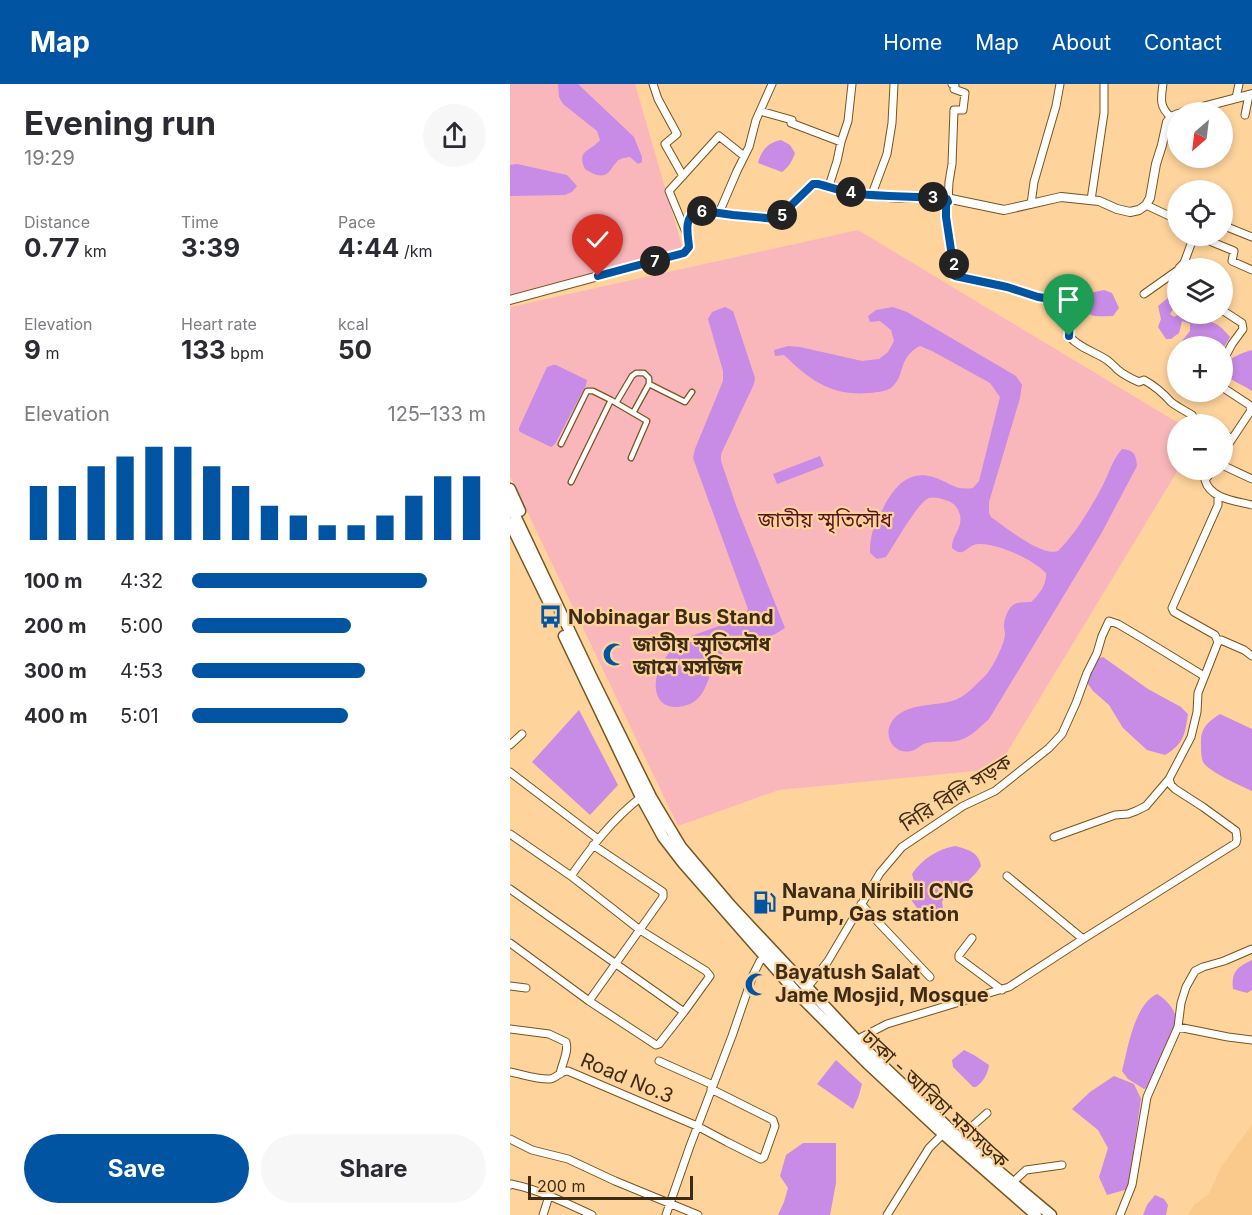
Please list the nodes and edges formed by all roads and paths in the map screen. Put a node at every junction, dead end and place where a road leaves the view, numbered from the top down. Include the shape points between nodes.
1 (653, 84) edge
2 (772, 84) edge
3 (852, 84) edge
4 (894, 84) edge
5 (952, 84) edge
6 (1060, 84) edge
7 (1104, 84) edge
8 (1163, 84) edge
9 (1239, 84) edge
10 (1250, 94) edge
11 (1236, 98) junction
12 (1221, 102) edge
13 (760, 111) junction
14 (1167, 113) edge
15 (1245, 115) dead end
16 (1167, 122) edge
17 (841, 142) junction
18 (744, 156) junction
19 (683, 176) junction
20 (829, 186) junction
21 (872, 194) junction
22 (947, 199) junction
23 (1091, 200) junction
24 (1031, 204) junction
25 (1146, 205) junction
26 (719, 213) junction
27 (1167, 215) edge
28 (1233, 229) edge
29 (687, 233) junction
30 (1252, 237) edge
31 (1225, 246) edge
32 (1252, 270) edge
33 (1167, 277) edge
34 (1144, 294) dead end
35 (510, 300) edge
36 (1233, 317) edge
37 (1233, 343) edge
38 (649, 384) junction
39 (692, 392) dead end
40 (1233, 394) edge
41 (611, 400) junction
42 (616, 403) junction
43 (633, 413) junction
44 (1190, 414) edge
45 (1233, 438) edge
46 (561, 444) dead end
47 (631, 458) dead end
48 (1233, 470) edge
49 (1252, 479) edge
50 (1205, 480) edge
51 (571, 482) dead end
52 (510, 489) edge
53 (1218, 496) junction
54 (510, 505) edge
55 (1252, 505) edge
56 (510, 523) edge
57 (510, 538) edge
58 (539, 584) junction
59 (1218, 642) junction
60 (1252, 656) edge
61 (1204, 676) junction
62 (615, 724) junction
63 (522, 734) dead end
64 (510, 745) edge
65 (510, 772) edge
66 (1170, 779) junction
67 (641, 797) junction
68 (510, 834) edge
69 (1054, 837) dead end
70 (595, 842) junction
71 (571, 876) junction
72 (1007, 876) dead end
73 (510, 890) edge
74 (861, 904) junction
75 (640, 930) junction
76 (972, 938) dead end
77 (1083, 939) junction
78 (510, 943) edge
79 (1252, 949) edge
80 (765, 957) junction
81 (616, 964) junction
82 (930, 977) dead end
83 (510, 986) edge
84 (526, 988) dead end
85 (807, 988) junction
86 (1002, 990) junction
87 (589, 1001) junction
88 (684, 1012) junction
89 (1178, 1027) junction
90 (510, 1029) edge
91 (856, 1040) junction
92 (1252, 1040) edge
93 (658, 1062) dead end
94 (510, 1072) edge
95 (560, 1074) junction
96 (712, 1087) junction
97 (987, 1113) dead end
98 (697, 1126) junction
99 (943, 1134) junction
100 (959, 1138) junction
101 (510, 1139) edge
102 (1062, 1164) dead end
103 (1012, 1183) junction
104 (510, 1185) edge
105 (549, 1196) junction
106 (670, 1203) junction
107 (543, 1215) edge
108 (592, 1215) edge
109 (666, 1215) edge
110 (698, 1215) edge
111 (887, 1215) edge
112 (1035, 1215) edge
113 (1051, 1215) edge
114 (1120, 1215) edge

1 - 19 street via 677,134 665,144
2 - 13 street
3 - 17 street via 848,122
4 - 21 street via 887,154
5 - 22 street via 965,93 963,110 954,110
6 - 24 street
7 - 23 street via 1104,113
8 - 14 street via 1161,97 1163,111
9 - 11 street
10 - 11 street
10 - 15 street
11 - 12 street
13 - 17 street via 792,120 791,123
13 - 18 street
16 - 25 street
17 - 20 street
18 - 19 street via 719,136
18 - 26 street
19 - 29 street via 669,191
20 - 21 street
20 - 26 street via 813,184 777,219
21 - 22 street
22 - 24 street via 1004,210
22 - 44 street via 955,276 1071,302 1071,340 1139,382 1144,380
23 - 24 street via 1061,197
23 - 25 street via 1130,212
25 - 27 street
26 - 29 street via 697,210 690,218
28 - 30 street
29 - 35 street via 689,247 684,253
31 - 32 street via 1234,251 1233,262
33 - 34 street
36 - 37 street via 1242,323 1243,329
38 - 39 street via 685,402
38 - 42 street via 644,373 636,373
38 - 43 street
40 - 45 street via 1251,406
41 - 42 street
41 - 46 street via 587,391
41 - 51 street
42 - 43 street
43 - 47 street via 647,421
48 - 49 street
50 - 53 street via 1206,486
52 - 62 highway via 610,697
53 - 55 street
53 - 59 street via 1208,530 1172,608 1215,635
54 - 62 highway
56 - 58 highway, ঢাকা - আরিচা মহাসড়ক
57 - 58 highway
58 - 67 highway, ঢাকা - আরিচা মহাসড়ক
59 - 60 street via 1227,642
59 - 61 street
61 - 66 street via 1191,737
61 - 74 street, নিরি বিলি সড়ক via 1109,621 1062,734 995,791 963,806 902,847
62 - 85 highway via 681,847
63 - 64 street
65 - 70 street
66 - 69 street via 1146,806
66 - 77 street via 1173,788 1236,831 1236,843
67 - 70 street
67 - 80 highway, ঢাকা - আরিচা মহাসড়ক via 683,863
68 - 71 street
70 - 71 street
70 - 75 street via 663,892
71 - 75 street
72 - 77 street
73 - 81 street
74 - 82 street
74 - 85 street via 828,962
75 - 81 street
75 - 88 street via 710,976
76 - 86 street via 959,958
77 - 86 street
78 - 87 street
79 - 89 street via 1195,971 1181,1003
80 - 96 street via 753,975
80 - 99 highway, ঢাকা - আরিচা মহাসড়ক via 867,1063
81 - 87 street
81 - 88 street
83 - 84 street
85 - 91 highway
86 - 91 street via 887,1024
87 - 88 street via 656,1045
89 - 92 street
89 - 114 street via 1146,1097 1132,1185
90 - 95 street via 566,1042
91 - 100 highway
93 - 96 street
94 - 95 street, Road No.3 via 547,1079
95 - 98 street, Road No.3 via 568,1071
96 - 98 street
96 - 98 street, Road No.3 via 773,1120 775,1126 764,1157 757,1158
97 - 100 street
98 - 106 street
99 - 111 street via 928,1148
99 - 112 highway, ঢাকা - আরিচা মহাসড়ক
100 - 103 highway
101 - 106 street
102 - 103 street via 1026,1170
103 - 113 highway
104 - 105 street
105 - 107 street
105 - 108 street
106 - 109 street
106 - 110 street

